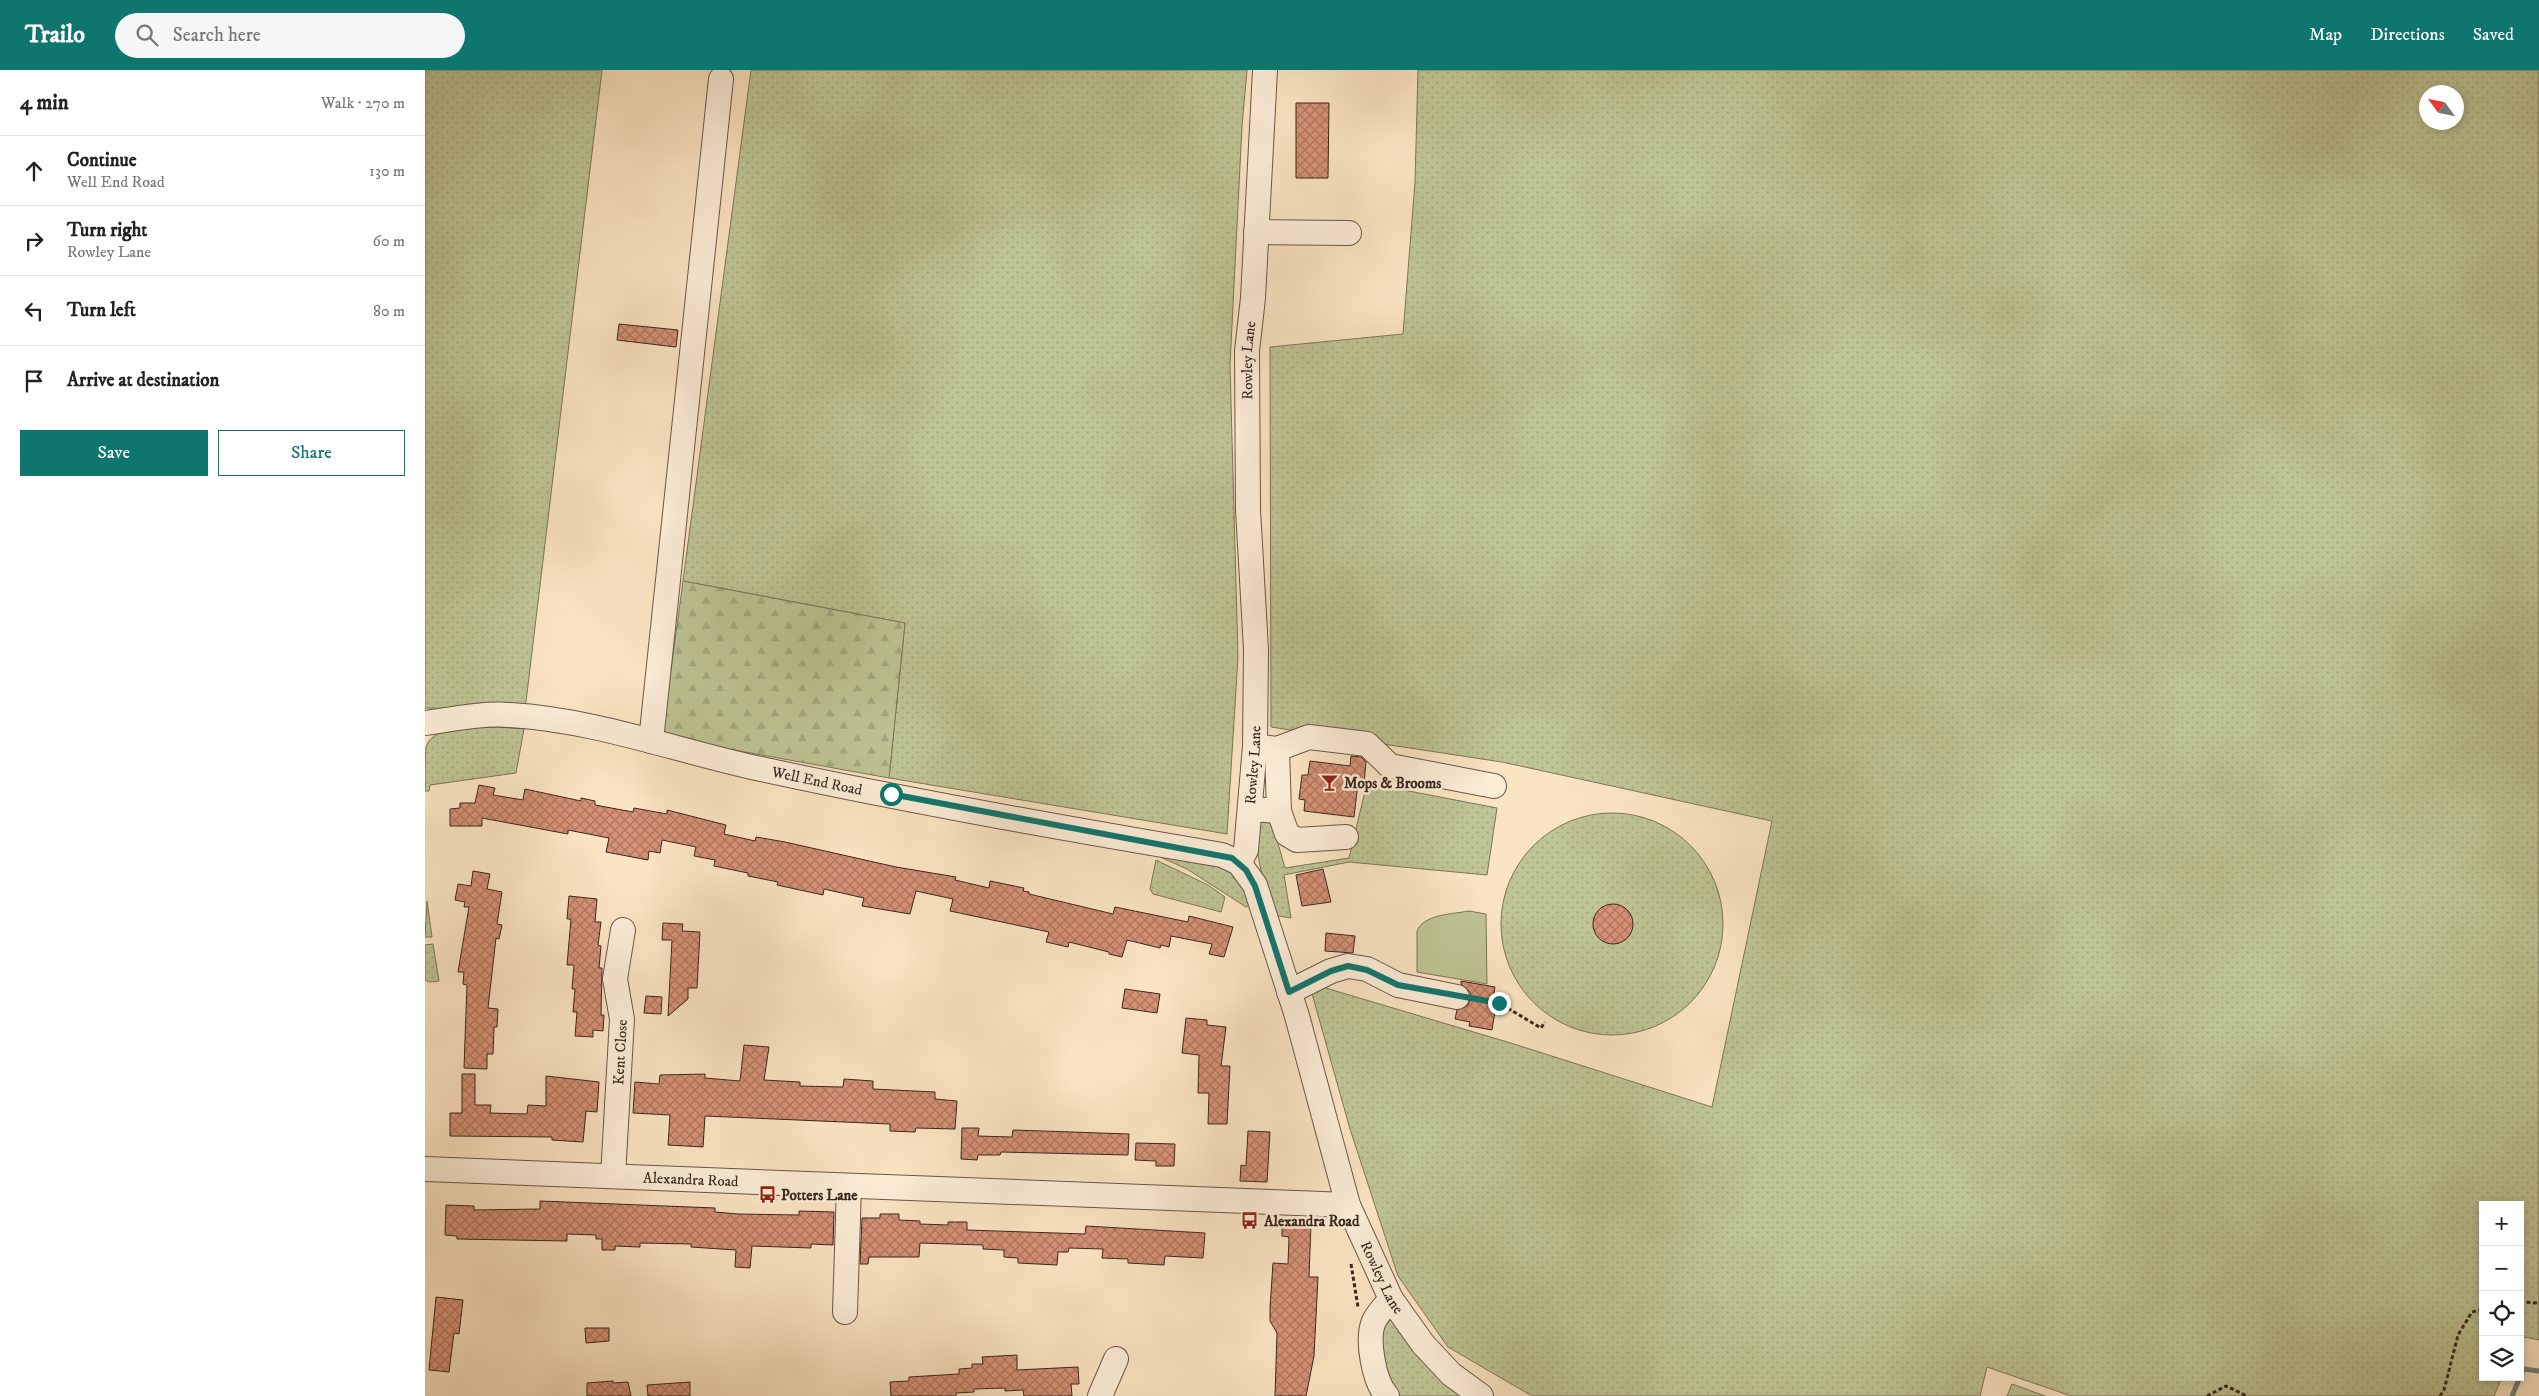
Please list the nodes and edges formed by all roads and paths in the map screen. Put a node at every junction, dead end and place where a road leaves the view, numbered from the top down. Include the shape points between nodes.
1 (1265, 70) edge
2 (721, 78) dead end
3 (1256, 232) junction
4 (1349, 232) dead end
5 (425, 723) edge
6 (651, 741) junction
7 (1266, 748) junction
8 (1494, 786) dead end
9 (1251, 809) junction
10 (1279, 811) junction
11 (1345, 837) dead end
12 (1239, 863) junction
13 (623, 930) dead end
14 (1289, 992) junction
15 (1457, 997) joint
16 (1545, 1022) dead end
17 (425, 1169) edge
18 (613, 1176) junction
19 (849, 1186) junction
20 (1348, 1205) junction
21 (1351, 1263) dead end
22 (1391, 1299) junction
23 (2524, 1302) edge
24 (2539, 1303) edge
25 (1358, 1310) dead end
26 (2479, 1310) edge
27 (845, 1312) dead end
28 (1116, 1359) dead end
29 (1100, 1396) edge
30 (1387, 1396) edge
31 (1481, 1396) edge
32 (2207, 1396) edge
33 (2247, 1396) edge
34 (2440, 1396) edge

1 - 3 street, Rowley Lane
2 - 6 street
3 - 4 street
3 - 7 street, Rowley Lane via 1247,351 1249,510 1256,648
5 - 6 street, Well End Road via 509,715 581,724
6 - 12 street, Well End Road via 759,769 1045,825 1222,855
7 - 8 street via 1309,737 1367,744 1389,766
7 - 9 street, Rowley Lane
7 - 10 street
9 - 10 street
9 - 12 street, Rowley Lane via 1246,850
10 - 11 street via 1287,834 1297,840
12 - 14 street, Rowley Lane via 1255,886
13 - 18 street, Kent Close via 615,980 622,1019
14 - 15 street via 1348,966 1367,970 1398,985
14 - 20 street, Rowley Lane
15 - 16 path via 1499,1003 1541,1028
17 - 18 street, Alexandra Road
18 - 19 street, Alexandra Road
19 - 20 street, Alexandra Road
19 - 27 street
20 - 22 street, Rowley Lane
21 - 25 path
22 - 30 street via 1374,1320 1370,1334 1375,1373
22 - 31 street, Rowley Lane via 1423,1344 1451,1374
23 - 24 path
26 - 34 path via 2473,1312 2458,1336
28 - 29 street
32 - 33 path via 2225,1386

